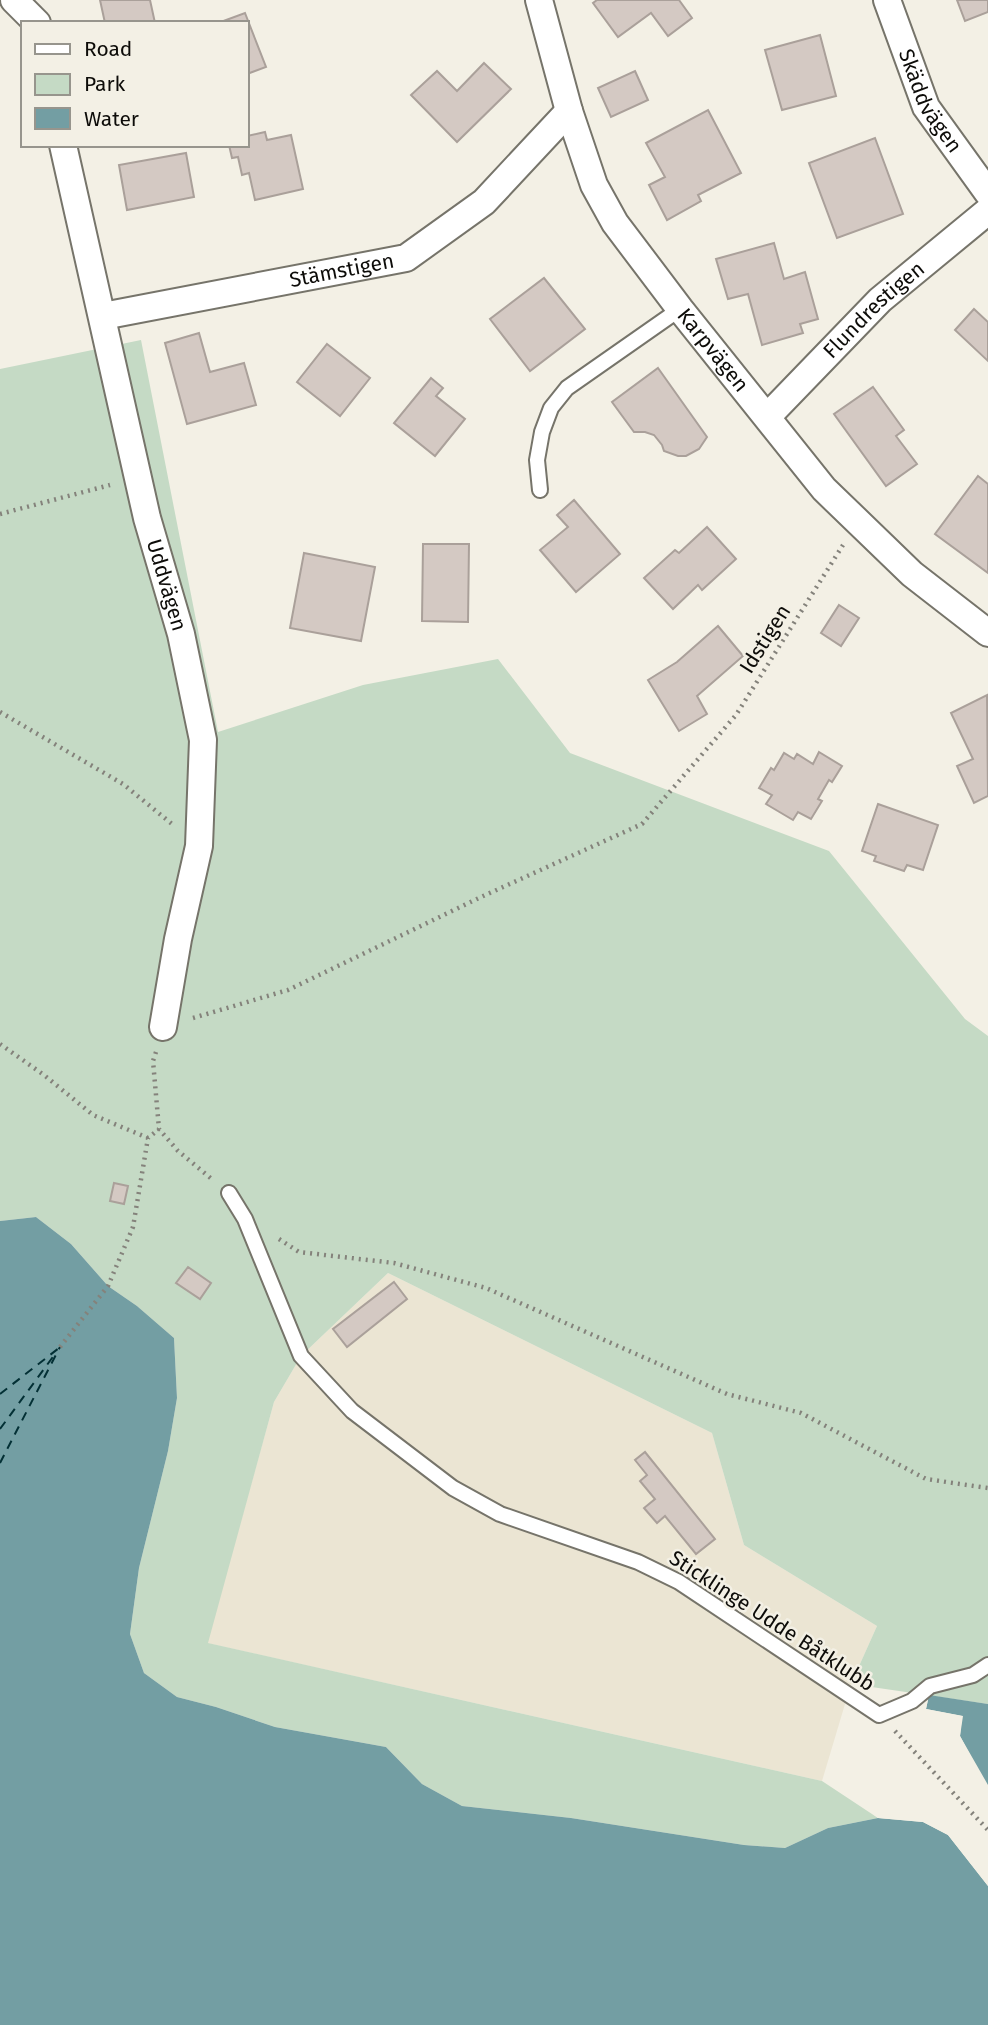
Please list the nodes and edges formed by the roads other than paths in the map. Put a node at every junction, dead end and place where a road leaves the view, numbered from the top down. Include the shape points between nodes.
1 (14, 0) edge
2 (539, 0) edge
3 (887, 0) edge
4 (40, 15) edge
5 (569, 111) junction
6 (64, 147) edge
7 (988, 193) edge
8 (988, 211) edge
9 (680, 309) junction
10 (103, 316) junction
11 (768, 416) junction
12 (540, 490) dead end
13 (988, 633) edge
14 (163, 1027) road end
15 (229, 1193) road end
16 (988, 1665) edge

1 - 4 street
2 - 5 street, Karpvägen
3 - 7 street, Skäddvägen via 926,107
5 - 9 street, Karpvägen via 594,185
5 - 10 street, Stämstigen via 484,202 406,258
6 - 10 street, Uddvägen
8 - 11 street, Flundrestigen via 880,300
9 - 11 street, Karpvägen
9 - 12 lane via 567,388 551,408 537,460
10 - 14 street, Uddvägen via 147,518 181,634 202,740 199,846
11 - 13 street, Karpvägen via 824,489 912,574
15 - 16 lane, Sticklinge Udde Båtklubb via 245,1219 302,1356 352,1411 453,1488 500,1514 638,1562 679,1582 879,1716 912,1701 930,1686 973,1675

